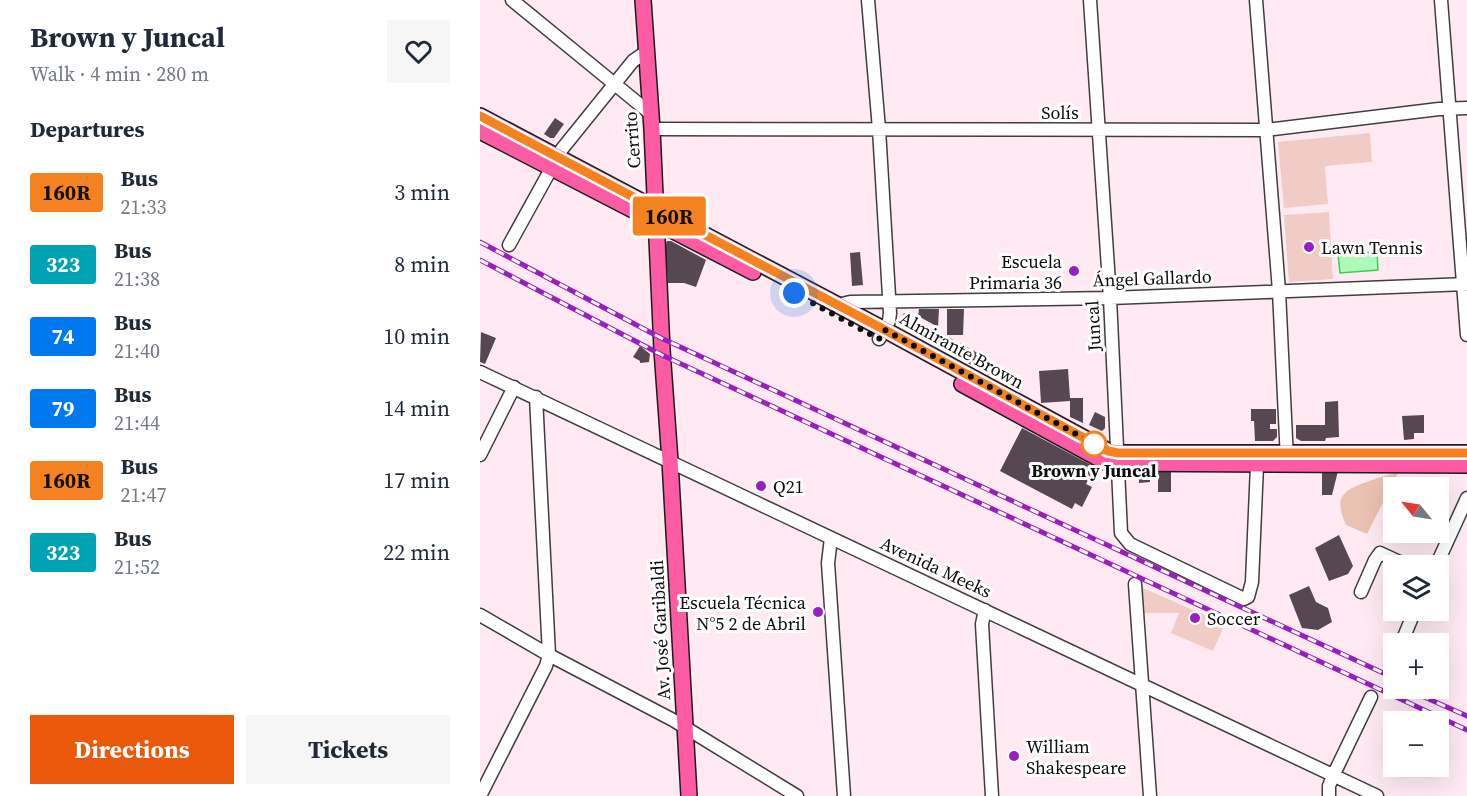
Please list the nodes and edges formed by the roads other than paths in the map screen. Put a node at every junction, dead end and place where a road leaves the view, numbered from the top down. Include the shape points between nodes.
1 (512, 0) edge
2 (643, 0) edge
3 (868, 0) edge
4 (1090, 0) edge
5 (1256, 0) edge
6 (1441, 0) edge
7 (646, 52) junction
8 (614, 84) junction
9 (1450, 108) junction
10 (1467, 108) edge
11 (650, 113) junction
12 (480, 116) edge
13 (652, 129) junction
14 (879, 129) junction
15 (1099, 130) junction
16 (1266, 130) junction
17 (480, 131) edge
18 (555, 163) junction
19 (656, 216) junction
20 (509, 245) dead end
21 (1465, 284) edge
22 (1279, 291) junction
23 (1110, 298) junction
24 (888, 301) junction
25 (838, 305) junction
26 (882, 334) junction
27 (1467, 335) edge
28 (662, 350) joint
29 (480, 372) edge
30 (514, 387) junction
31 (536, 397) junction
32 (1467, 453) edge
33 (480, 455) edge
34 (1118, 458) junction
35 (1287, 458) junction
36 (670, 461) junction
37 (1257, 465) junction
38 (1467, 465) edge
39 (1467, 498) edge
40 (831, 538) junction
41 (1384, 555) edge
42 (1441, 555) edge
43 (1135, 584) dead end
44 (1361, 592) dead end
45 (985, 610) junction
46 (480, 615) edge
47 (549, 655) junction
48 (1143, 685) junction
49 (1371, 697) dead end
50 (685, 727) junction
51 (1333, 776) junction
52 (480, 796) edge
53 (689, 796) edge
54 (797, 796) edge
55 (844, 796) edge
56 (992, 796) edge
57 (1150, 796) edge
58 (1329, 796) edge
59 (1377, 796) edge

1 - 8 street
2 - 7 main road, Cerrito
3 - 14 street
4 - 15 street, Juncal
5 - 16 street
6 - 9 street
7 - 8 street
7 - 11 main road, Cerrito
8 - 11 street
8 - 18 street
9 - 10 street, Solís
9 - 16 street, Solís
9 - 21 street
11 - 13 main road, Cerrito
12 - 18 main road, Almirante Brown
13 - 14 street, Solís
13 - 19 main road, Cerrito
14 - 15 street, Solís
14 - 24 street
15 - 16 street, Solís
15 - 23 street, Juncal
16 - 22 street
17 - 18 main road, Almirante Brown
18 - 19 main road, Almirante Brown
18 - 20 street
19 - 25 main road, Almirante Brown
19 - 26 main road, Almirante Brown
19 - 28 main road, Cerrito
21 - 22 street, Ángel Gallardo
21 - 27 street
22 - 23 street, Ángel Gallardo
22 - 35 street
23 - 24 street, Ángel Gallardo
23 - 34 street, Juncal
24 - 25 street, Ángel Gallardo
24 - 26 street via 889,321
25 - 26 main road, Almirante Brown
26 - 34 main road, Almirante Brown
28 - 36 main road, Av. José Garibaldi
29 - 30 street, Avenida Meeks
30 - 31 street, Avenida Meeks
30 - 33 street
31 - 36 street, Avenida Meeks
31 - 47 street
32 - 35 main road, Almirante Brown
34 - 35 main road, Almirante Brown
34 - 37 main road, Almirante Brown
34 - 37 street, Juncal via 1120,533 1126,541 1245,599 1252,582
35 - 37 main road, Almirante Brown
35 - 38 main road, Almirante Brown
36 - 40 street, Avenida Meeks
36 - 50 main road, Av. José Garibaldi
39 - 42 street
40 - 45 street, Avenida Meeks
40 - 55 street via 828,563
41 - 44 street via 1380,553 1375,560
43 - 48 street
45 - 48 street, Avenida Meeks
45 - 56 street via 982,624
46 - 47 street
47 - 50 street
47 - 52 street
48 - 51 street, Avenida Meeks
48 - 57 street
49 - 51 street
50 - 53 main road, Av. José Garibaldi
50 - 54 street
51 - 58 street
51 - 59 street, Avenida Meeks

